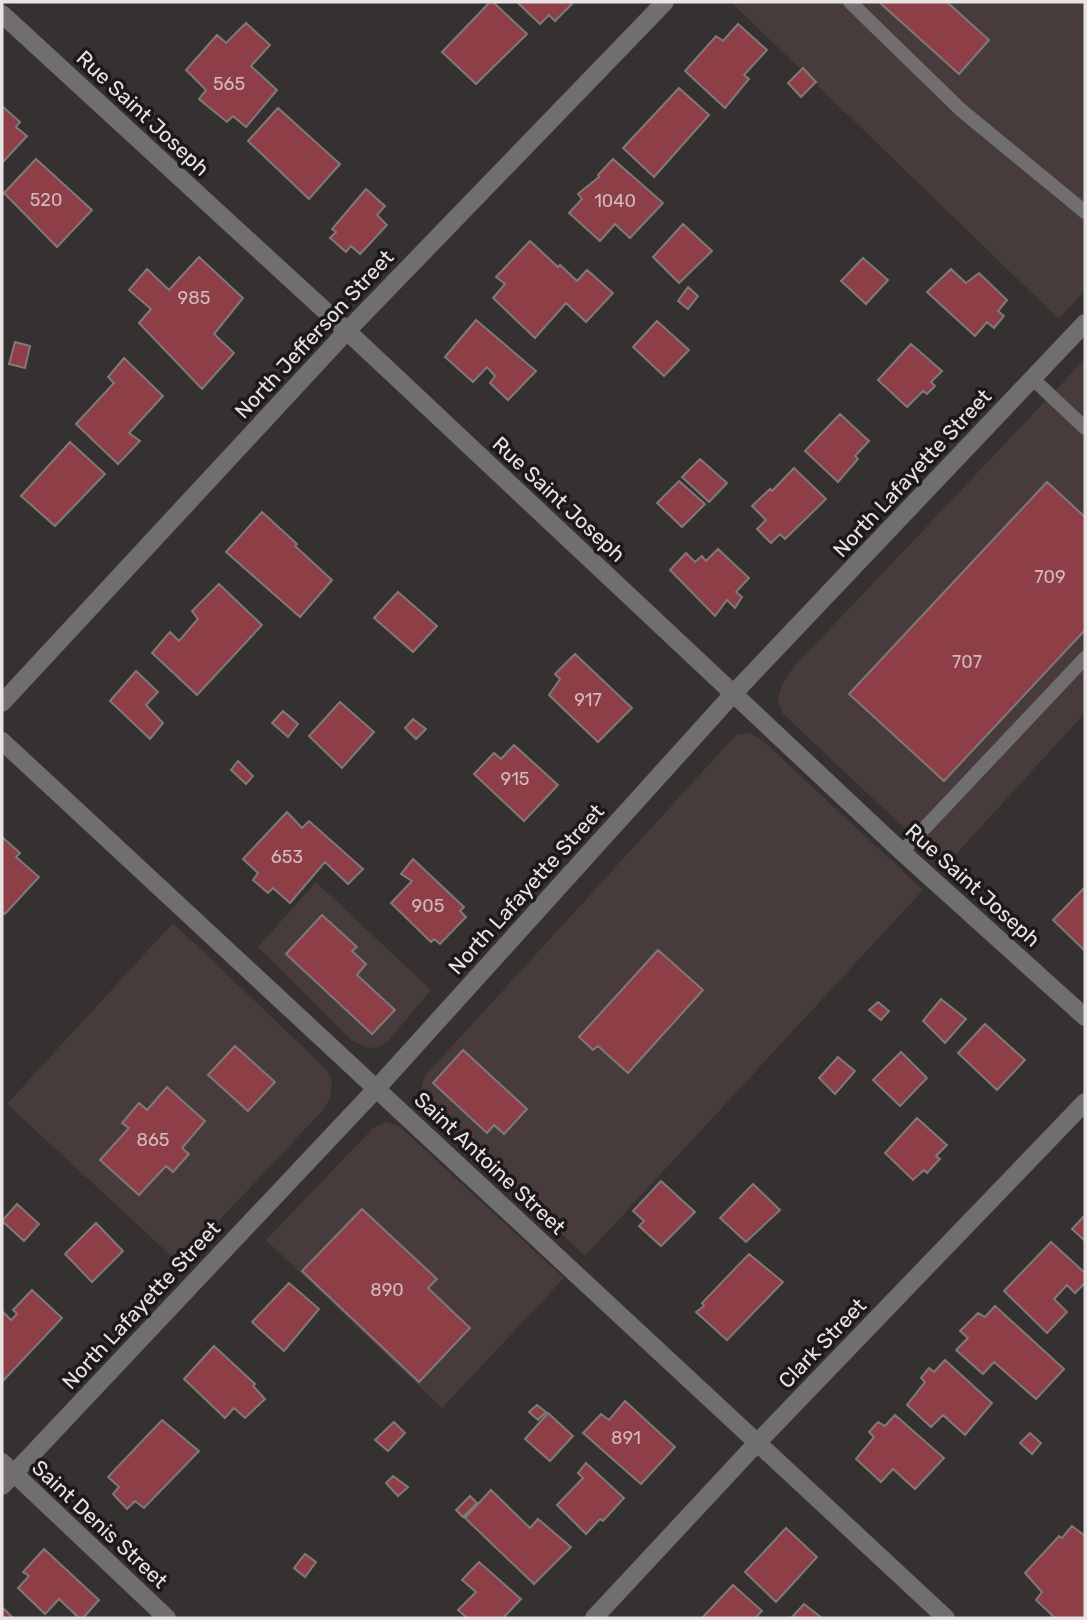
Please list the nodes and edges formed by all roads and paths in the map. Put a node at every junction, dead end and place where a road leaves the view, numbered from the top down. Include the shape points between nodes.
1 (665, 2) edge
2 (850, 2) edge
3 (2, 14) edge
4 (1085, 212) edge
5 (1085, 323) edge
6 (347, 331) junction
7 (1033, 379) junction
8 (1085, 428) edge
9 (1085, 658) edge
10 (733, 694) junction
11 (2, 703) edge
12 (2, 741) edge
13 (902, 852) junction
14 (1085, 1017) edge
15 (377, 1088) junction
16 (1085, 1102) edge
17 (756, 1444) junction
18 (6, 1474) edge
19 (167, 1618) edge
20 (594, 1618) edge
21 (946, 1618) edge

1 - 6 street, North Jefferson Street
2 - 4 lane via 961,110
3 - 6 street, Rue Saint Joseph
5 - 7 street, North Lafayette Street
6 - 10 street, Rue Saint Joseph
6 - 11 street, North Jefferson Street
7 - 8 lane
7 - 10 street, North Lafayette Street
9 - 13 lane
10 - 13 street, Rue Saint Joseph
10 - 15 street, North Lafayette Street
12 - 15 street, Saint Antoine Street
13 - 14 street, Rue Saint Joseph
15 - 17 street, Saint Antoine Street
15 - 18 street, North Lafayette Street
16 - 17 street, Clark Street
17 - 20 street, Clark Street
17 - 21 street, Saint Antoine Street
18 - 19 street, Saint Denis Street

